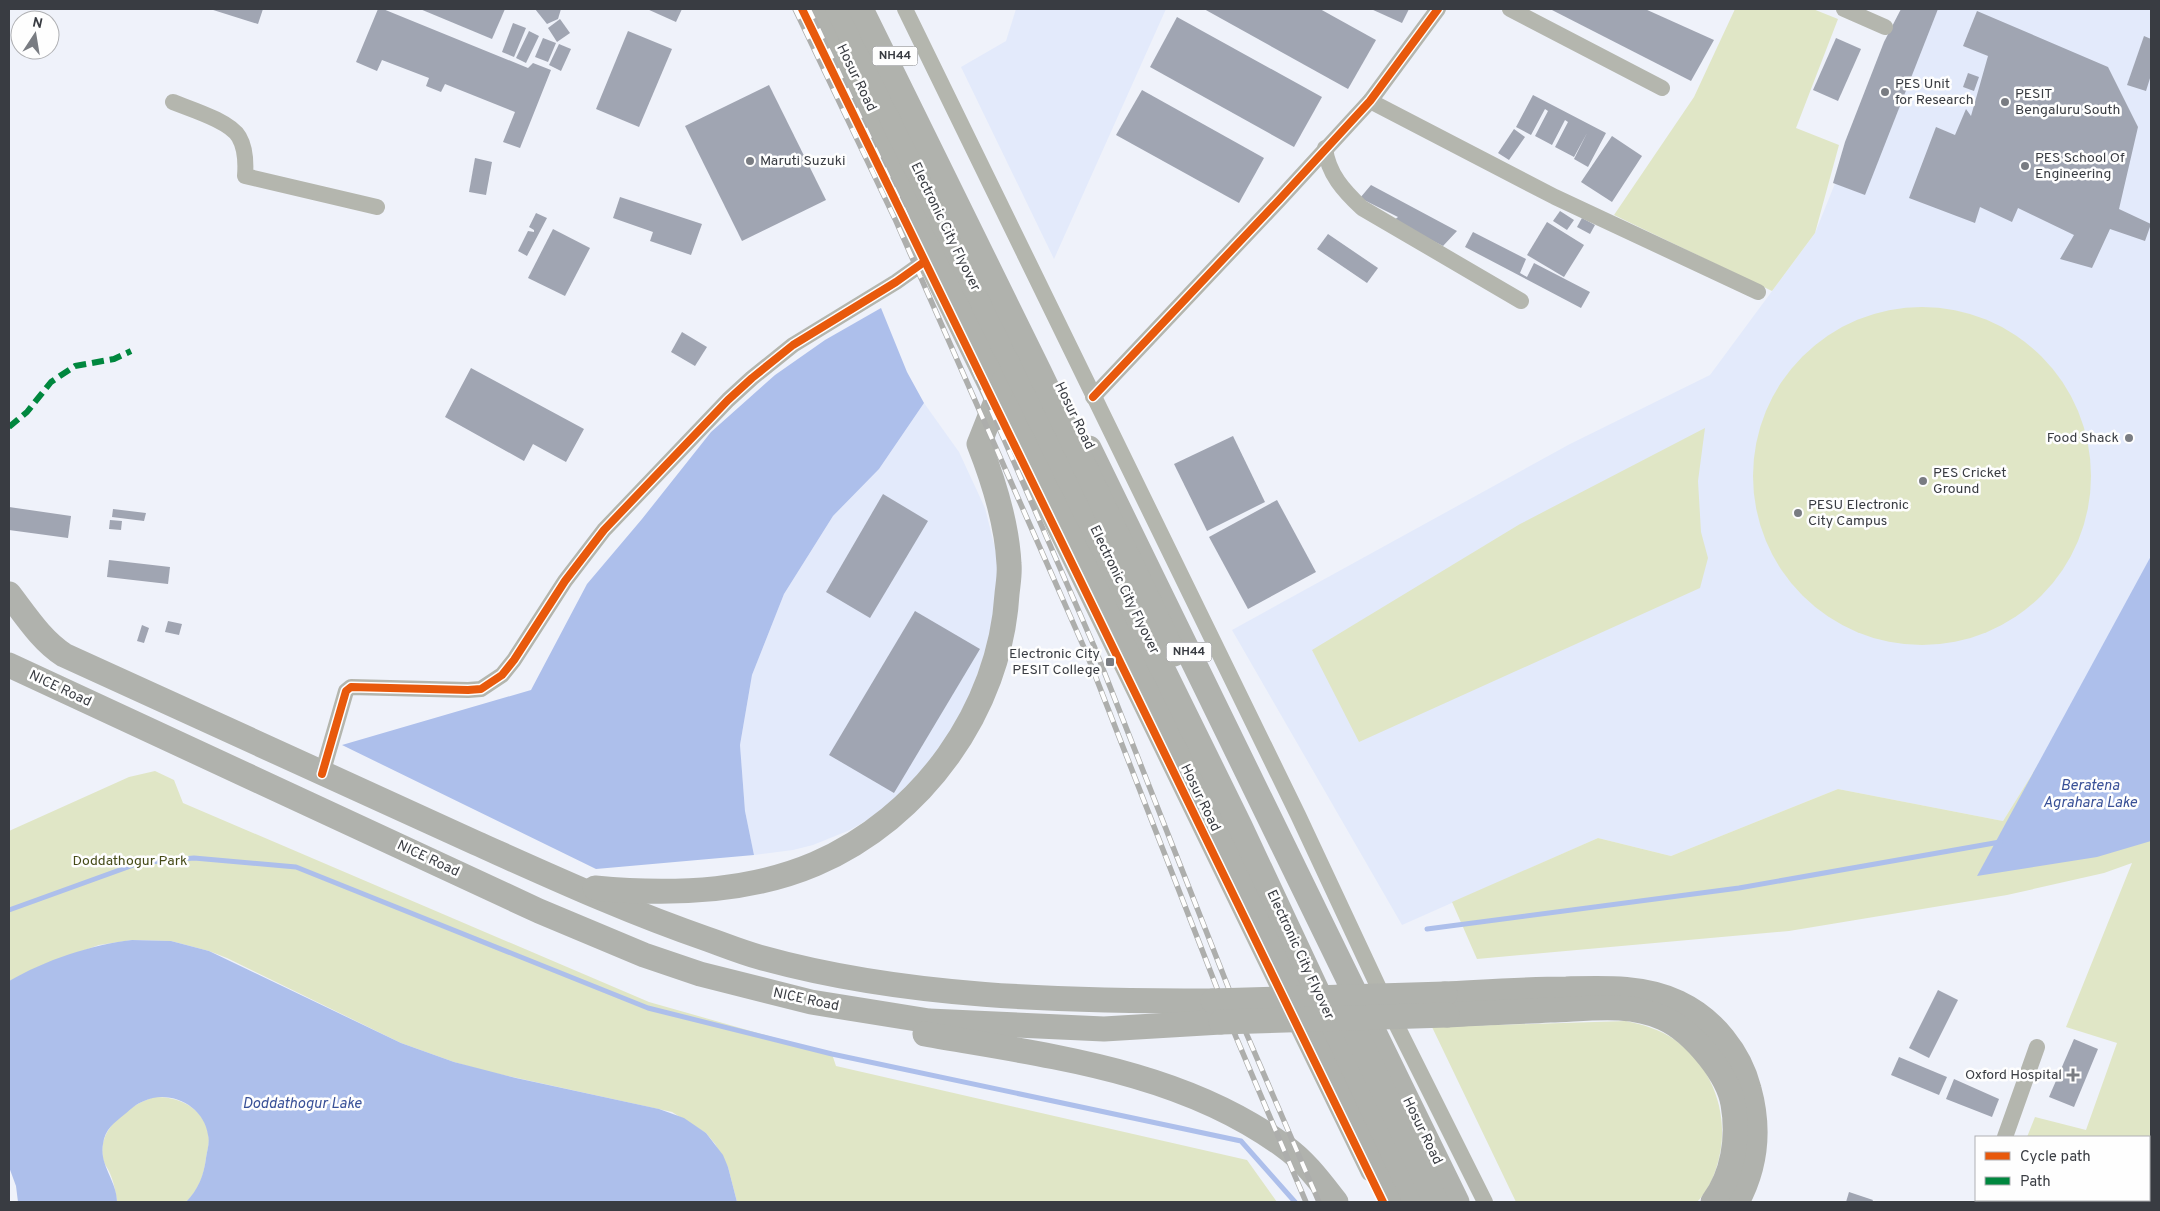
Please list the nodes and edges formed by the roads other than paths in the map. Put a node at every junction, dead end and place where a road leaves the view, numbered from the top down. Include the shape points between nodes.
1 (802, 9) edge
2 (822, 9) edge
3 (838, 9) edge
4 (861, 9) edge
5 (872, 9) edge
6 (905, 9) edge
7 (1438, 9) edge
8 (1510, 9) edge
9 (1844, 9) edge
10 (1885, 27) dead end
11 (1662, 88) dead end
12 (1370, 101) junction
13 (173, 102) dead end
14 (1325, 148) junction
15 (376, 207) dead end
16 (924, 262) junction
17 (1758, 292) dead end
18 (1521, 301) dead end
19 (1004, 381) junction
20 (1093, 396) junction
21 (994, 405) junction
22 (9, 594) edge
23 (9, 665) edge
24 (322, 774) junction
25 (568, 885) junction
26 (1446, 1004) junction
27 (861, 1011) junction
28 (1217, 1011) junction
29 (2037, 1047) dead end
30 (2005, 1136) edge
31 (1336, 1202) edge
32 (1383, 1202) edge
33 (1396, 1202) edge
34 (1416, 1202) edge
35 (1436, 1202) edge
36 (1457, 1202) edge
37 (1485, 1202) edge
38 (1713, 1202) edge
39 (1737, 1202) edge

1 - 16 street, Hosur Road
2 - 19 highway, Hosur Road / NH44
3 - 34 highway, Electronic City Flyover, bridge via 1240,826
4 - 35 highway, Electronic City Flyover, bridge via 1043,380
5 - 36 highway, Hosur Road / NH44
6 - 20 street, Hosur Road
7 - 12 street
8 - 11 street
9 - 10 street
12 - 14 street
12 - 17 street via 1555,197
13 - 15 street via 218,120 239,136 246,159 245,176
14 - 18 street via 1330,170 1362,208
14 - 20 street via 1280,200
16 - 21 street, Hosur Road
16 - 24 street via 792,345 728,400 604,530 565,581 502,675 481,689 351,687 346,691
19 - 21 highway
19 - 33 highway, Hosur Road / NH44 via 1166,713
20 - 37 street, Hosur Road
21 - 25 highway via 979,444 1001,506 1009,564 1006,619 995,665 981,702 942,764 919,792 852,844 815,864 781,875 718,888 681,891 636,892
21 - 32 street, Hosur Road
22 - 24 highway via 51,647 64,655
23 - 27 highway, NICE Road via 539,911 644,956 750,988
24 - 25 highway
25 - 28 highway via 661,923 758,957 867,980 1026,997
26 - 28 highway, bridge
26 - 38 highway via 1637,1010 1663,1018 1687,1033 1721,1072 1732,1096 1735,1143 1721,1192
26 - 39 highway via 1538,989 1631,990 1679,1003 1704,1019 1735,1054 1752,1102 1756,1148
27 - 28 highway via 929,1021 1104,1029
27 - 31 highway via 905,1030 1056,1058 1177,1089 1221,1108 1286,1147 1311,1170
29 - 30 street

